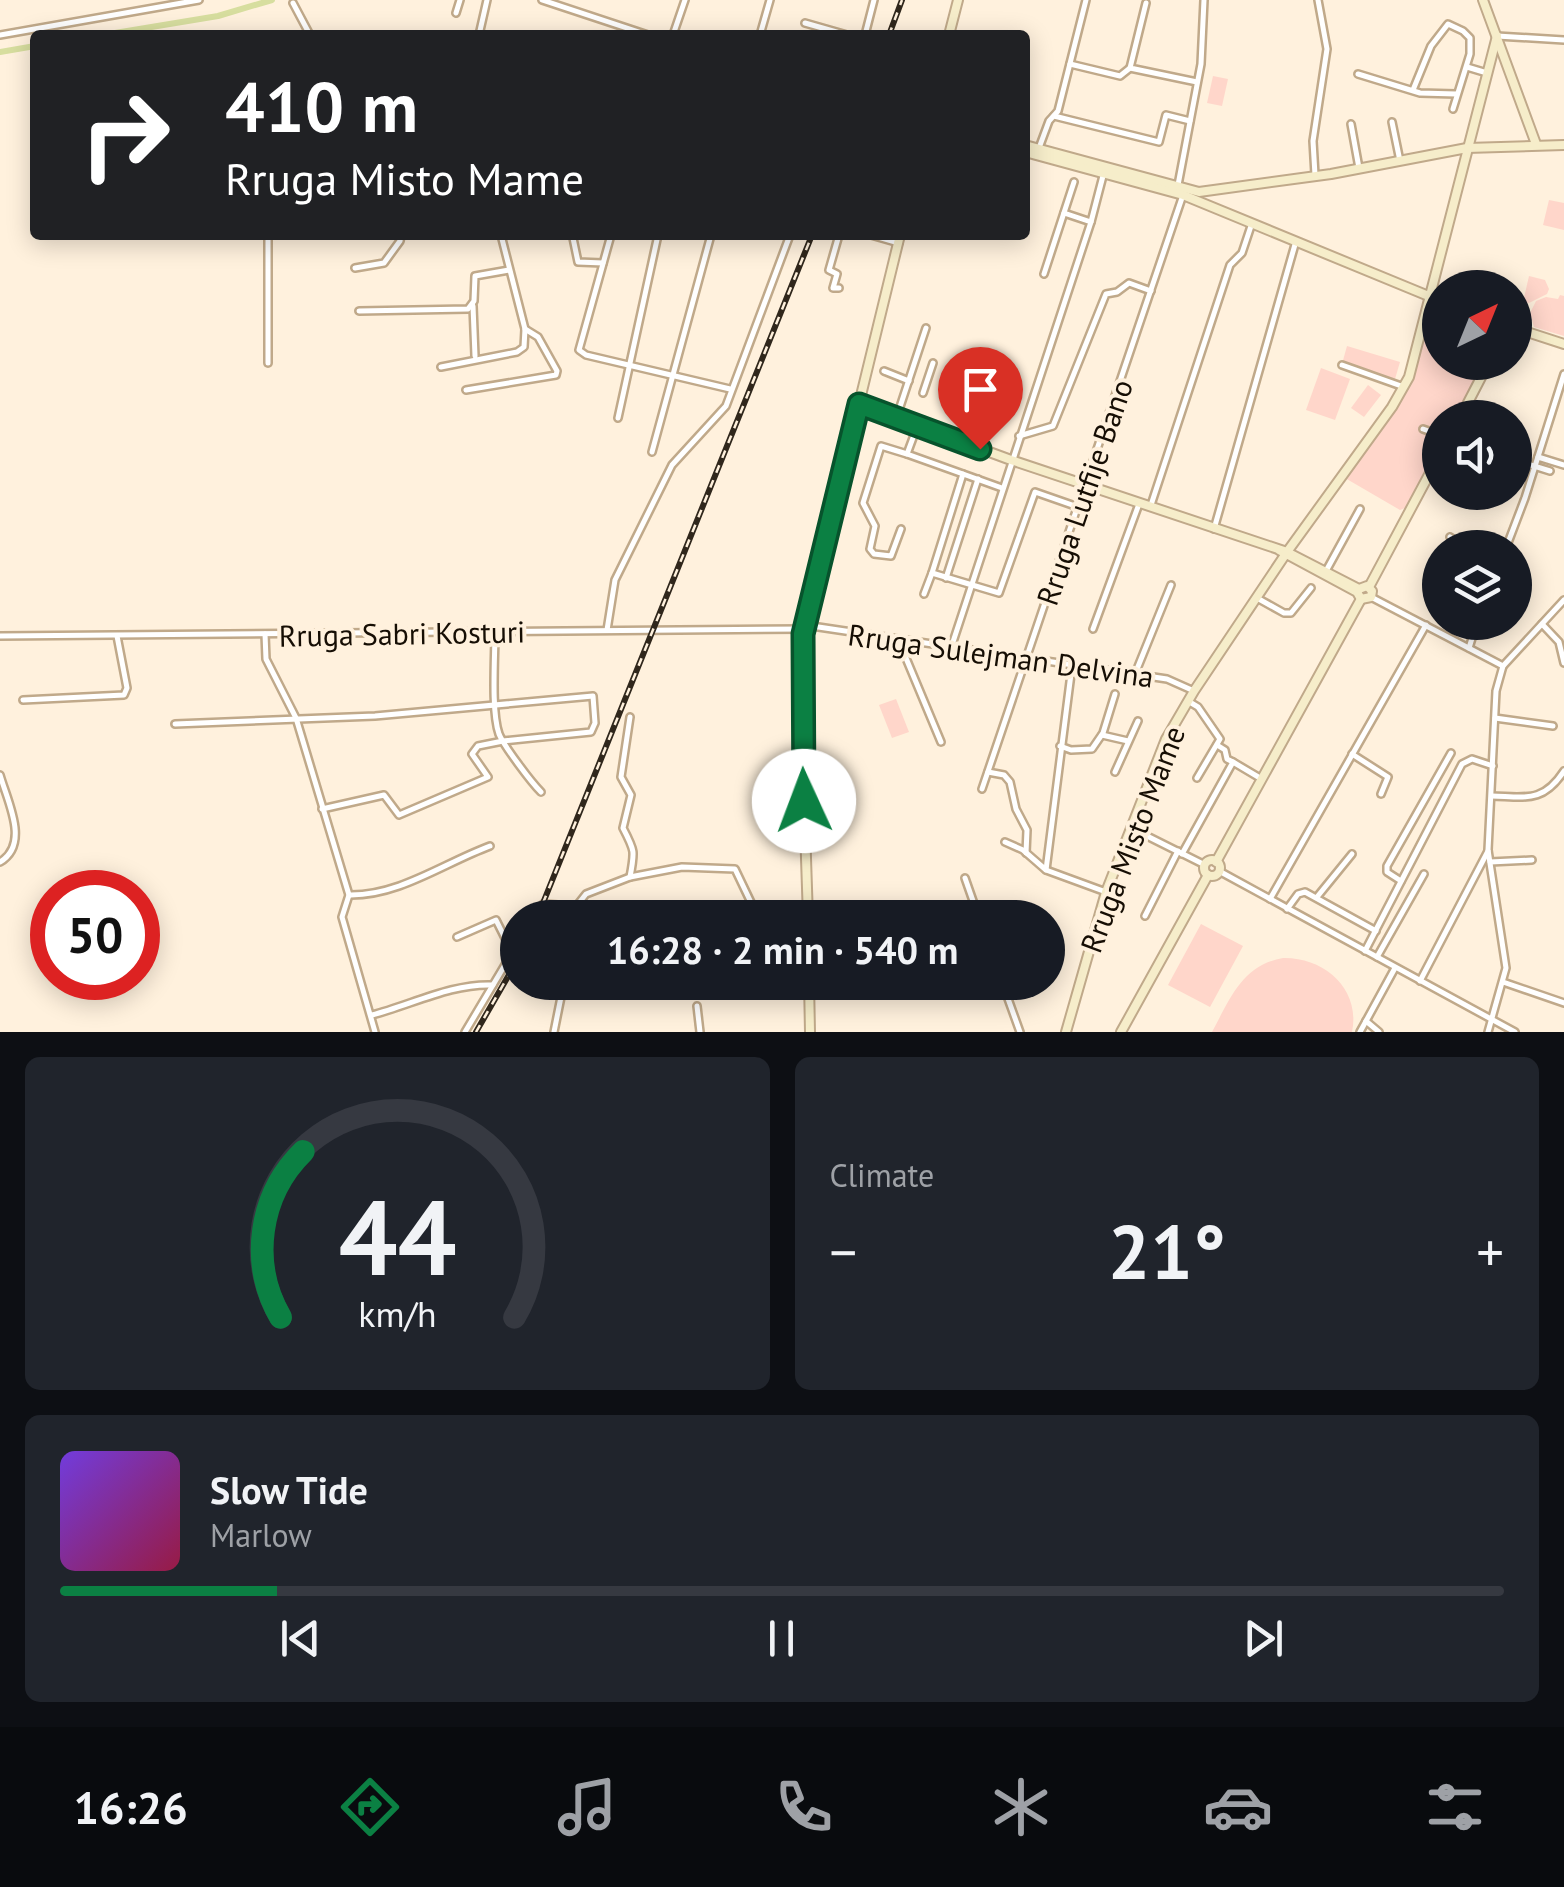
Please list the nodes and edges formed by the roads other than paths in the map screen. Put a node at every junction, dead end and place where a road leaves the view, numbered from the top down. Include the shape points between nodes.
1 (199, 0) edge
2 (460, 0) edge
3 (487, 0) edge
4 (542, 0) edge
5 (685, 0) edge
6 (770, 0) edge
7 (874, 0) edge
8 (958, 0) edge
9 (1086, 0) edge
10 (1204, 0) edge
11 (1318, 0) edge
12 (1483, 0) edge
13 (294, 1) edge
14 (1146, 3) dead end
15 (456, 13) dead end
16 (805, 24) dead end
17 (308, 30) edge
18 (480, 30) edge
19 (633, 30) edge
20 (675, 30) edge
21 (761, 30) edge
22 (828, 30) edge
23 (867, 30) edge
24 (950, 30) edge
25 (0, 35) edge
26 (1497, 36) junction
27 (1564, 40) edge
28 (1070, 64) junction
29 (1467, 66) junction
30 (1130, 68) junction
31 (1487, 73) junction
32 (1358, 74) dead end
33 (1197, 82) junction
34 (1413, 90) junction
35 (1456, 94) junction
36 (1453, 109) dead end
37 (1054, 116) junction
38 (1190, 121) junction
39 (1392, 122) dead end
40 (1351, 124) dead end
41 (1536, 144) junction
42 (1564, 146) edge
43 (1039, 148) junction
44 (1467, 148) junction
45 (1030, 149) edge
46 (1030, 150) edge
47 (1400, 161) junction
48 (1359, 168) junction
49 (1104, 172) junction
50 (1315, 176) junction
51 (1074, 182) dead end
52 (1180, 190) junction
53 (1202, 192) junction
54 (1203, 202) junction
55 (1064, 213) junction
56 (1091, 222) junction
57 (1252, 222) junction
58 (268, 240) edge
59 (400, 240) edge
60 (503, 240) edge
61 (573, 240) edge
62 (609, 240) edge
63 (657, 240) edge
64 (710, 240) edge
65 (788, 240) edge
66 (838, 240) edge
67 (900, 240) edge
68 (1296, 242) junction
69 (602, 263) junction
70 (355, 268) dead end
71 (509, 270) junction
72 (1441, 270) edge
73 (1044, 274) dead end
74 (839, 288) dead end
75 (1152, 291) junction
76 (1422, 294) edge
77 (472, 306) junction
78 (359, 310) dead end
79 (926, 328) dead end
80 (525, 329) junction
81 (1532, 334) edge
82 (1422, 336) edge
83 (1564, 344) edge
84 (475, 356) dead end
85 (268, 363) dead end
86 (933, 363) dead end
87 (630, 364) junction
88 (1342, 366) dead end
89 (441, 367) dead end
90 (884, 372) dead end
91 (1564, 374) edge
92 (671, 376) junction
93 (909, 380) junction
94 (1404, 387) junction
95 (730, 389) junction
96 (466, 390) dead end
97 (923, 392) dead end
98 (859, 404) junction
99 (618, 418) dead end
100 (896, 419) junction
101 (917, 427) junction
102 (1019, 436) junction
103 (652, 452) dead end
104 (908, 454) junction
105 (1538, 457) junction
106 (1011, 460) junction
107 (1532, 465) edge
108 (1564, 465) edge
109 (1535, 466) junction
110 (1550, 471) dead end
111 (963, 474) junction
112 (978, 479) junction
113 (1088, 484) junction
114 (1422, 487) edge
115 (1002, 488) junction
116 (1140, 502) junction
117 (1151, 505) junction
118 (1080, 507) junction
119 (1360, 509) dead end
120 (901, 529) dead end
121 (1214, 529) junction
122 (1512, 530) edge
123 (942, 543) junction
124 (956, 548) junction
125 (1284, 552) junction
126 (1326, 571) junction
127 (932, 573) junction
128 (946, 578) junction
129 (1171, 585) dead end
130 (971, 586) junction
131 (1311, 588) dead end
132 (1364, 593) junction
133 (924, 594) dead end
134 (1257, 598) junction
135 (1564, 600) edge
136 (1422, 623) edge
137 (1542, 624) junction
138 (804, 627) junction
139 (1094, 629) dead end
140 (607, 630) junction
141 (494, 632) junction
142 (1422, 632) edge
143 (265, 634) junction
144 (117, 635) junction
145 (0, 636) edge
146 (898, 639) junction
147 (1454, 640) edge
148 (1471, 640) edge
149 (951, 648) junction
150 (1469, 648) junction
151 (1027, 658) junction
152 (1564, 663) edge
153 (1072, 666) junction
154 (1503, 666) junction
155 (1136, 674) junction
156 (1194, 691) junction
157 (1114, 694) dead end
158 (23, 700) dead end
159 (1188, 701) junction
160 (496, 705) junction
161 (296, 718) junction
162 (630, 718) dead end
163 (1495, 718) junction
164 (1138, 721) dead end
165 (175, 724) dead end
166 (1553, 726) dead end
167 (1102, 736) junction
168 (502, 741) junction
169 (1129, 741) junction
170 (940, 742) dead end
171 (1216, 745) junction
172 (1060, 746) junction
173 (1451, 753) dead end
174 (1352, 754) junction
175 (1233, 762) junction
176 (1493, 766) junction
177 (988, 772) junction
178 (1116, 772) dead end
179 (0, 775) edge
180 (1563, 776) edge
181 (1197, 778) dead end
182 (1260, 778) junction
183 (982, 789) dead end
184 (541, 792) dead end
185 (1381, 794) dead end
186 (1492, 796) junction
187 (322, 809) junction
188 (1413, 818) junction
189 (1130, 828) junction
190 (1429, 828) junction
191 (1005, 842) dead end
192 (490, 846) dead end
193 (1488, 850) junction
194 (1026, 852) junction
195 (1180, 852) junction
196 (1352, 854) dead end
197 (1532, 860) dead end
198 (0, 862) edge
199 (1216, 862) junction
200 (1490, 862) junction
201 (1205, 864) junction
202 (1046, 870) junction
203 (1219, 872) junction
204 (1424, 874) dead end
205 (1208, 876) junction
206 (630, 877) junction
207 (965, 878) dead end
208 (1402, 881) junction
209 (1106, 892) junction
210 (348, 895) junction
211 (1316, 897) junction
212 (1270, 899) junction
213 (581, 900) edge
214 (751, 900) edge
215 (807, 900) edge
216 (973, 900) edge
217 (1287, 909) junction
218 (1144, 916) dead end
219 (500, 928) edge
220 (1376, 931) junction
221 (457, 937) dead end
222 (1365, 951) junction
223 (1377, 958) junction
224 (1395, 968) junction
225 (500, 973) edge
226 (1420, 982) junction
227 (1503, 982) junction
228 (493, 985) junction
229 (560, 1000) edge
230 (809, 1000) edge
231 (1008, 1000) edge
232 (1564, 1003) edge
233 (696, 1006) dead end
234 (372, 1015) junction
235 (1366, 1020) junction
236 (1491, 1020) junction
237 (375, 1032) edge
238 (465, 1032) edge
239 (554, 1032) edge
240 (700, 1032) edge
241 (810, 1032) edge
242 (1020, 1032) edge
243 (1066, 1032) edge
244 (1121, 1032) edge
245 (1360, 1032) edge
246 (1380, 1032) edge
247 (1488, 1032) edge
248 (1515, 1032) edge

1 - 25 street
2 - 15 street
3 - 18 street
4 - 19 street
5 - 20 street
6 - 21 street
7 - 23 street
8 - 24 main road
9 - 28 street
10 - 33 street, Rruga Lutfije Bano
11 - 50 street via 1326,49 1312,141
12 - 26 main road
13 - 17 street
14 - 30 street
16 - 22 street
26 - 27 street
26 - 31 main road, Rruga Misto Mame
26 - 41 main road
28 - 30 street via 1120,76
28 - 37 street
29 - 31 street
29 - 34 street via 1470,38 1448,24
29 - 35 street
30 - 33 street
31 - 44 main road, Rruga Misto Mame
32 - 34 street
33 - 38 street, Rruga Lutfije Bano
34 - 35 street
35 - 36 street
37 - 38 street via 1160,142 1166,115
37 - 43 street
38 - 52 street, Rruga Lutfije Bano
39 - 47 street
40 - 48 street
41 - 42 main road
41 - 44 main road
43 - 45 main road
43 - 52 main road
44 - 47 main road
44 - 72 main road, Rruga Misto Mame
46 - 49 main road
47 - 48 main road
48 - 50 main road
49 - 52 main road
49 - 56 street
50 - 53 main road
51 - 55 street
52 - 53 main road
52 - 54 main road
52 - 75 street, Rruga Lutfije Bano
53 - 54 main road
54 - 57 main road
55 - 56 street
55 - 73 street
56 - 102 street
57 - 68 main road
57 - 117 street via 1242,254 1230,265
58 - 85 street
59 - 70 street via 384,263
60 - 71 street
61 - 69 street via 578,262
62 - 69 street
63 - 87 street
64 - 92 street
65 - 95 street
66 - 74 street via 829,270 837,274 833,288
67 - 98 main road
68 - 76 main road
68 - 121 street
69 - 87 street via 579,350
71 - 77 street via 475,276
71 - 80 street
75 - 102 street via 1128,283 1106,294 1053,426
75 - 113 street, Rruga Lutfije Bano
77 - 78 street
77 - 84 street
79 - 93 street
80 - 89 street via 522,350
80 - 96 street via 538,337 556,375
81 - 83 main road
82 - 94 main road, Rruga Misto Mame
86 - 97 street
87 - 92 street
87 - 99 street
88 - 94 street
90 - 93 street
91 - 105 street
92 - 95 street
92 - 103 street
93 - 100 street
94 - 125 main road, Rruga Misto Mame
95 - 140 street via 720,415 680,453 657,494 615,580
98 - 100 main road
98 - 138 main road
100 - 101 main road
101 - 104 street
101 - 106 main road
102 - 106 street
104 - 111 street
104 - 120 street via 881,446 864,503 875,526 874,554 891,556
105 - 108 street
105 - 109 street
106 - 113 main road
106 - 115 street
107 - 109 street
109 - 110 street
109 - 122 street
111 - 112 street
111 - 123 street
112 - 115 street
112 - 124 street
113 - 116 main road
113 - 118 street, Rruga Lutfije Bano
114 - 132 main road
115 - 130 street
116 - 117 main road
116 - 139 street
117 - 121 main road
118 - 130 street via 1035,492 1003,590
118 - 151 street, Rruga Lutfije Bano
119 - 126 street
121 - 125 main road
123 - 124 street
123 - 127 street
124 - 128 street
125 - 126 main road
125 - 132 main road
125 - 134 main road, Rruga Misto Mame
126 - 132 main road
127 - 128 street
127 - 133 street
128 - 130 street
129 - 155 street
130 - 149 street
131 - 134 street via 1291,613
132 - 136 street
132 - 182 main road
134 - 156 main road, Rruga Misto Mame
135 - 137 street
137 - 152 street via 1557,638
137 - 154 street
138 - 140 street, Rruga Sabri Kosturi
138 - 146 street, Rruga Sulejman Delvina
138 - 215 main road
140 - 141 street, Rruga Sabri Kosturi
141 - 143 street, Rruga Sabri Kosturi
141 - 160 street
142 - 174 street
143 - 144 street, Rruga Sabri Kosturi
143 - 161 street via 266,660
144 - 145 street, Rruga Sabri Kosturi
144 - 158 street via 124,695
146 - 149 street, Rruga Sulejman Delvina
146 - 170 street
147 - 150 street
148 - 150 street
149 - 151 street, Rruga Sulejman Delvina
150 - 154 street
151 - 153 street, Rruga Sulejman Delvina
151 - 177 street, Rruga Lutfije Bano
153 - 155 street, Rruga Sulejman Delvina
153 - 172 street
154 - 163 street
155 - 156 street, Rruga Sulejman Delvina
156 - 159 main road, Rruga Misto Mame
157 - 167 street
159 - 171 street via 1214,727
159 - 189 main road, Rruga Misto Mame
160 - 161 street
160 - 168 street
160 - 168 street via 593,696 595,724 587,734
161 - 165 street
161 - 187 street
162 - 206 street via 621,777 631,794 623,828 634,842
163 - 166 street
163 - 176 street
164 - 169 street
167 - 169 street
167 - 172 street via 1092,749
168 - 184 street
168 - 187 street via 473,749 488,778 399,815 384,795
169 - 178 street
171 - 175 street
171 - 181 street
172 - 202 street
173 - 188 street
174 - 185 street via 1388,777
174 - 212 street
175 - 182 street
175 - 195 street
176 - 186 street
176 - 190 street via 1466,759
177 - 183 street, Rruga Lutfije Bano
177 - 194 street via 1010,782 1027,830
179 - 198 street via 17,842
180 - 186 street via 1542,795
182 - 199 main road
186 - 193 street
187 - 210 street
188 - 190 street
188 - 208 street via 1388,866
189 - 195 street
189 - 209 main road, Rruga Misto Mame
190 - 208 street
191 - 194 street
192 - 210 street via 400,885
193 - 200 street
193 - 226 street
194 - 202 street
195 - 201 street
195 - 218 street
196 - 211 street
197 - 200 street
199 - 201 main road
199 - 203 main road
200 - 227 street
201 - 205 main road
202 - 209 street
203 - 205 main road
203 - 212 street
204 - 223 street
205 - 244 main road
206 - 213 street
206 - 214 street via 682,867 732,868
207 - 216 street
208 - 220 street
209 - 243 main road, Rruga Misto Mame
210 - 234 street via 342,917
211 - 217 street via 1298,894
211 - 220 street
212 - 217 street
217 - 222 street
219 - 221 street via 496,920
220 - 222 street
222 - 223 street
223 - 224 street
224 - 226 street
224 - 235 street
225 - 228 street
226 - 236 street
227 - 232 street
227 - 236 street
228 - 234 street
228 - 238 street
229 - 239 street
230 - 241 main road
231 - 242 street
233 - 240 street
234 - 237 street
235 - 245 street
235 - 246 street
236 - 247 street
236 - 248 street

